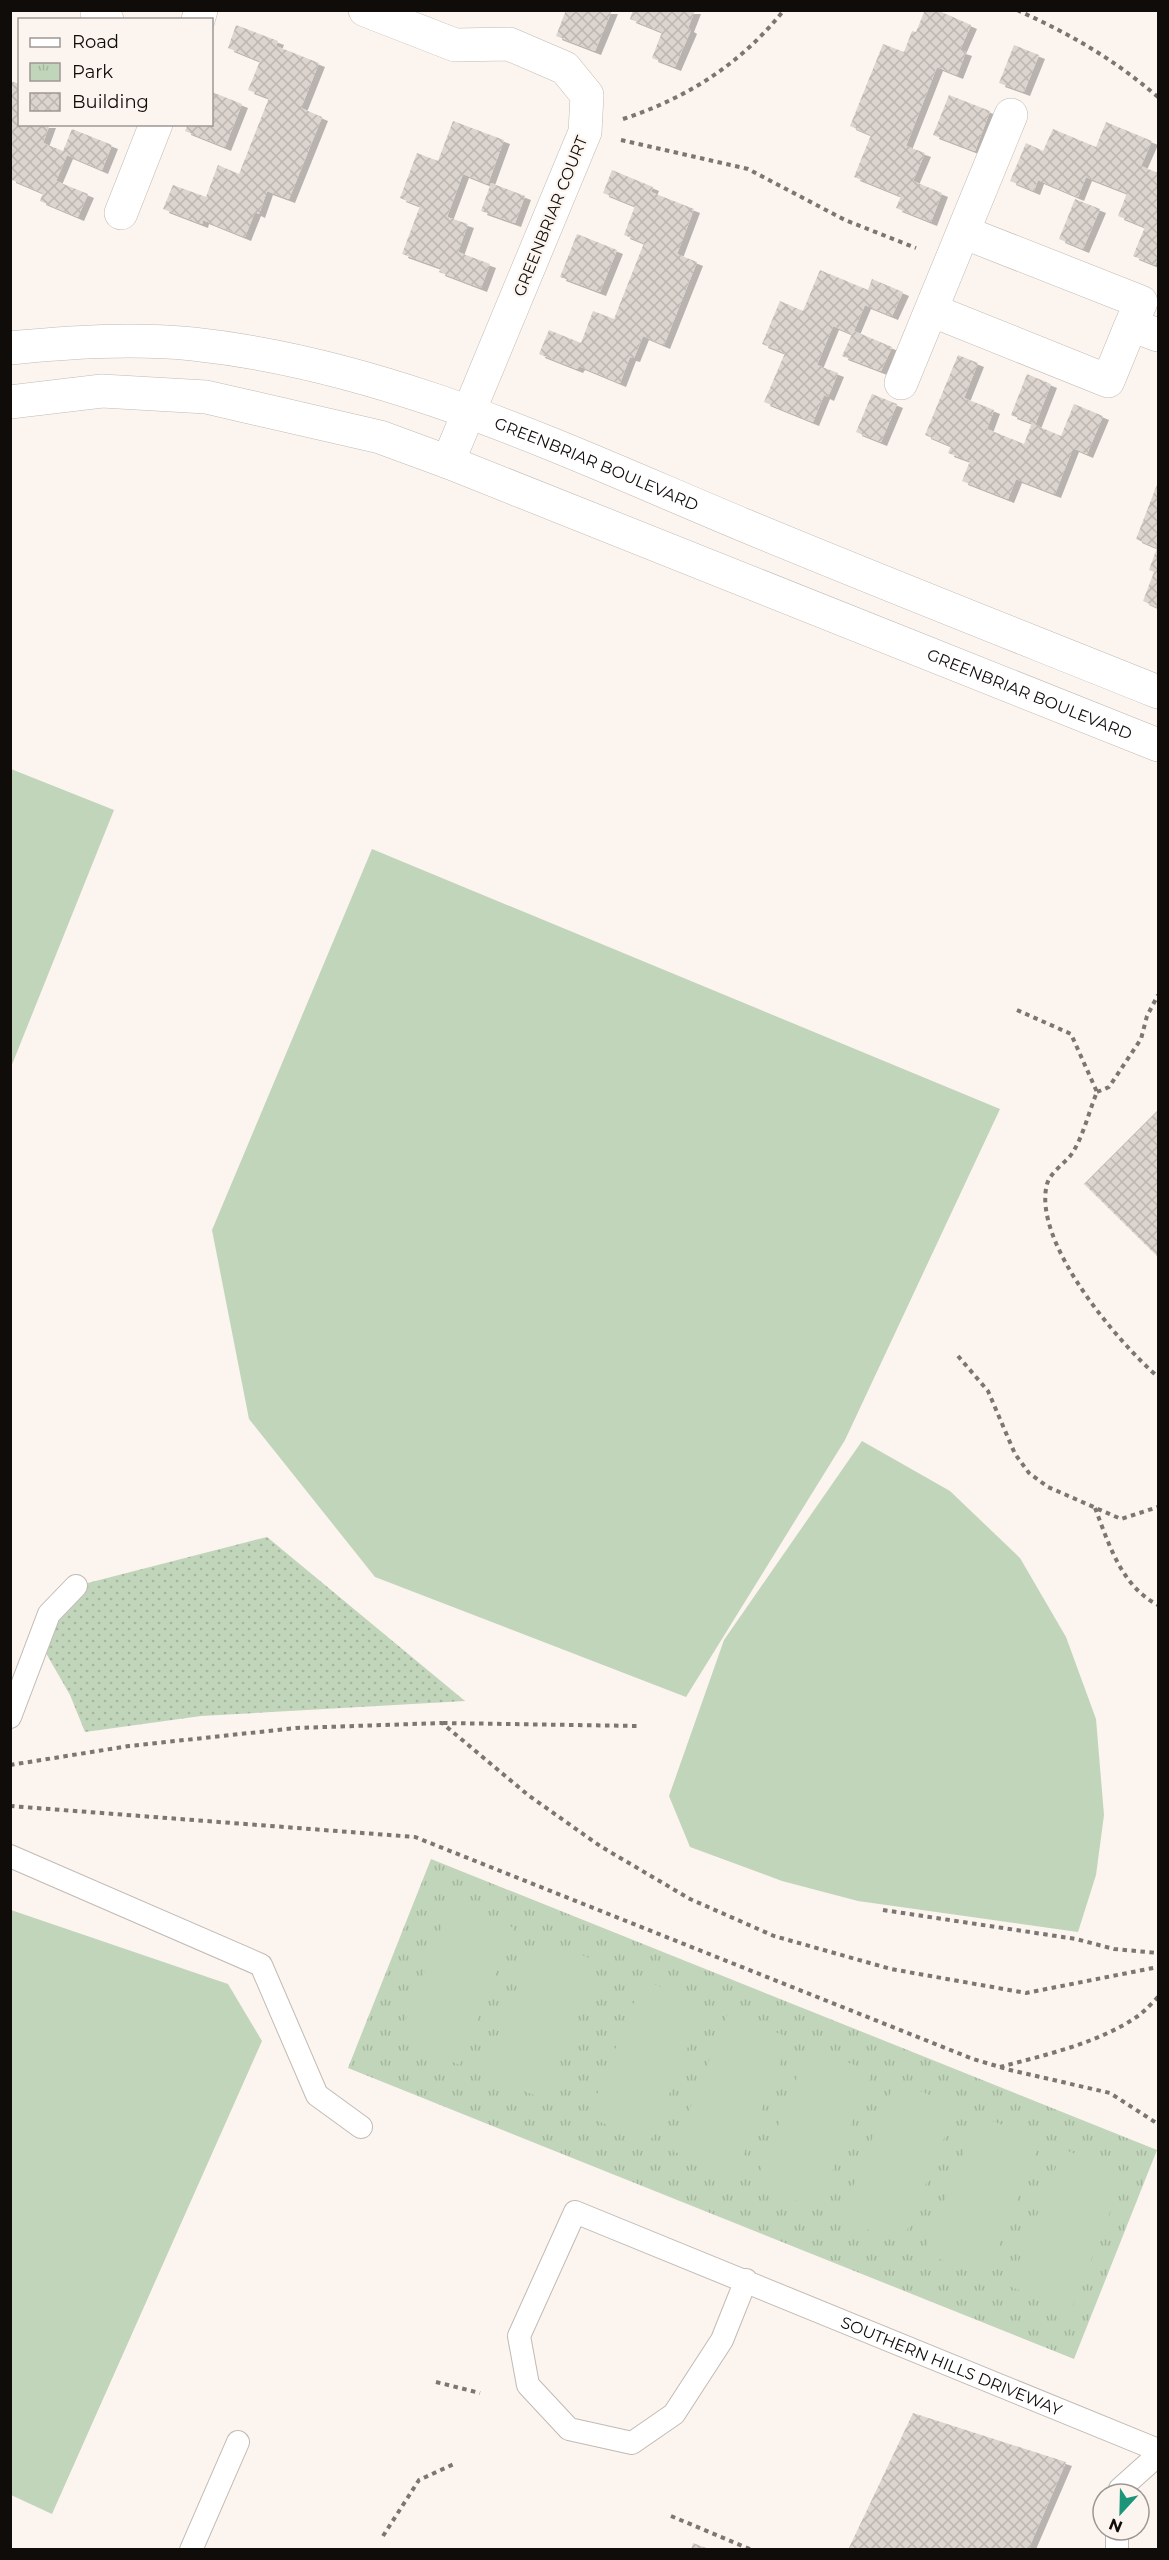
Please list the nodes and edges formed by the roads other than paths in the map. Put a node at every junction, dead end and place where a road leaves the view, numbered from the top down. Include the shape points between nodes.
1 (365, 10) edge
2 (1011, 114) dead end
3 (155, 126) edge
4 (121, 213) dead end
5 (957, 246) junction
6 (931, 310) junction
7 (1145, 330) edge
8 (10, 348) edge
9 (902, 382) dead end
10 (10, 402) edge
11 (470, 411) junction
12 (448, 462) junction
13 (1158, 692) edge
14 (1158, 745) edge
15 (76, 1586) dead end
16 (10, 1717) edge
17 (10, 1856) edge
18 (361, 2127) dead end
19 (746, 2280) junction
20 (238, 2442) dead end
21 (1158, 2450) edge
22 (1158, 2455) edge
23 (1128, 2482) edge
24 (191, 2550) edge

1 - 11 street, GREENBRIAR COURT via 455,45 509,44 565,68 587,95 585,132
2 - 5 street
3 - 4 street
5 - 6 street
5 - 7 street via 1141,302
6 - 7 street via 1108,381
6 - 9 street
8 - 11 street, GREENBRIAR BOULEVARD via 84,341 192,344 299,361 385,383
10 - 12 street, GREENBRIAR BOULEVARD via 102,391 206,397 380,437
11 - 12 street, GREENBRIAR COURT
11 - 13 street, GREENBRIAR BOULEVARD
12 - 14 street, GREENBRIAR BOULEVARD
15 - 16 lane via 49,1614
17 - 18 lane via 261,1965 316,2095
19 - 19 lane, SOUTHERN HILLS DRIVEWAY via 722,2340 674,2414 632,2443 569,2429 528,2385 519,2336 575,2212
19 - 21 lane, SOUTHERN HILLS DRIVEWAY
20 - 24 lane
22 - 23 lane

